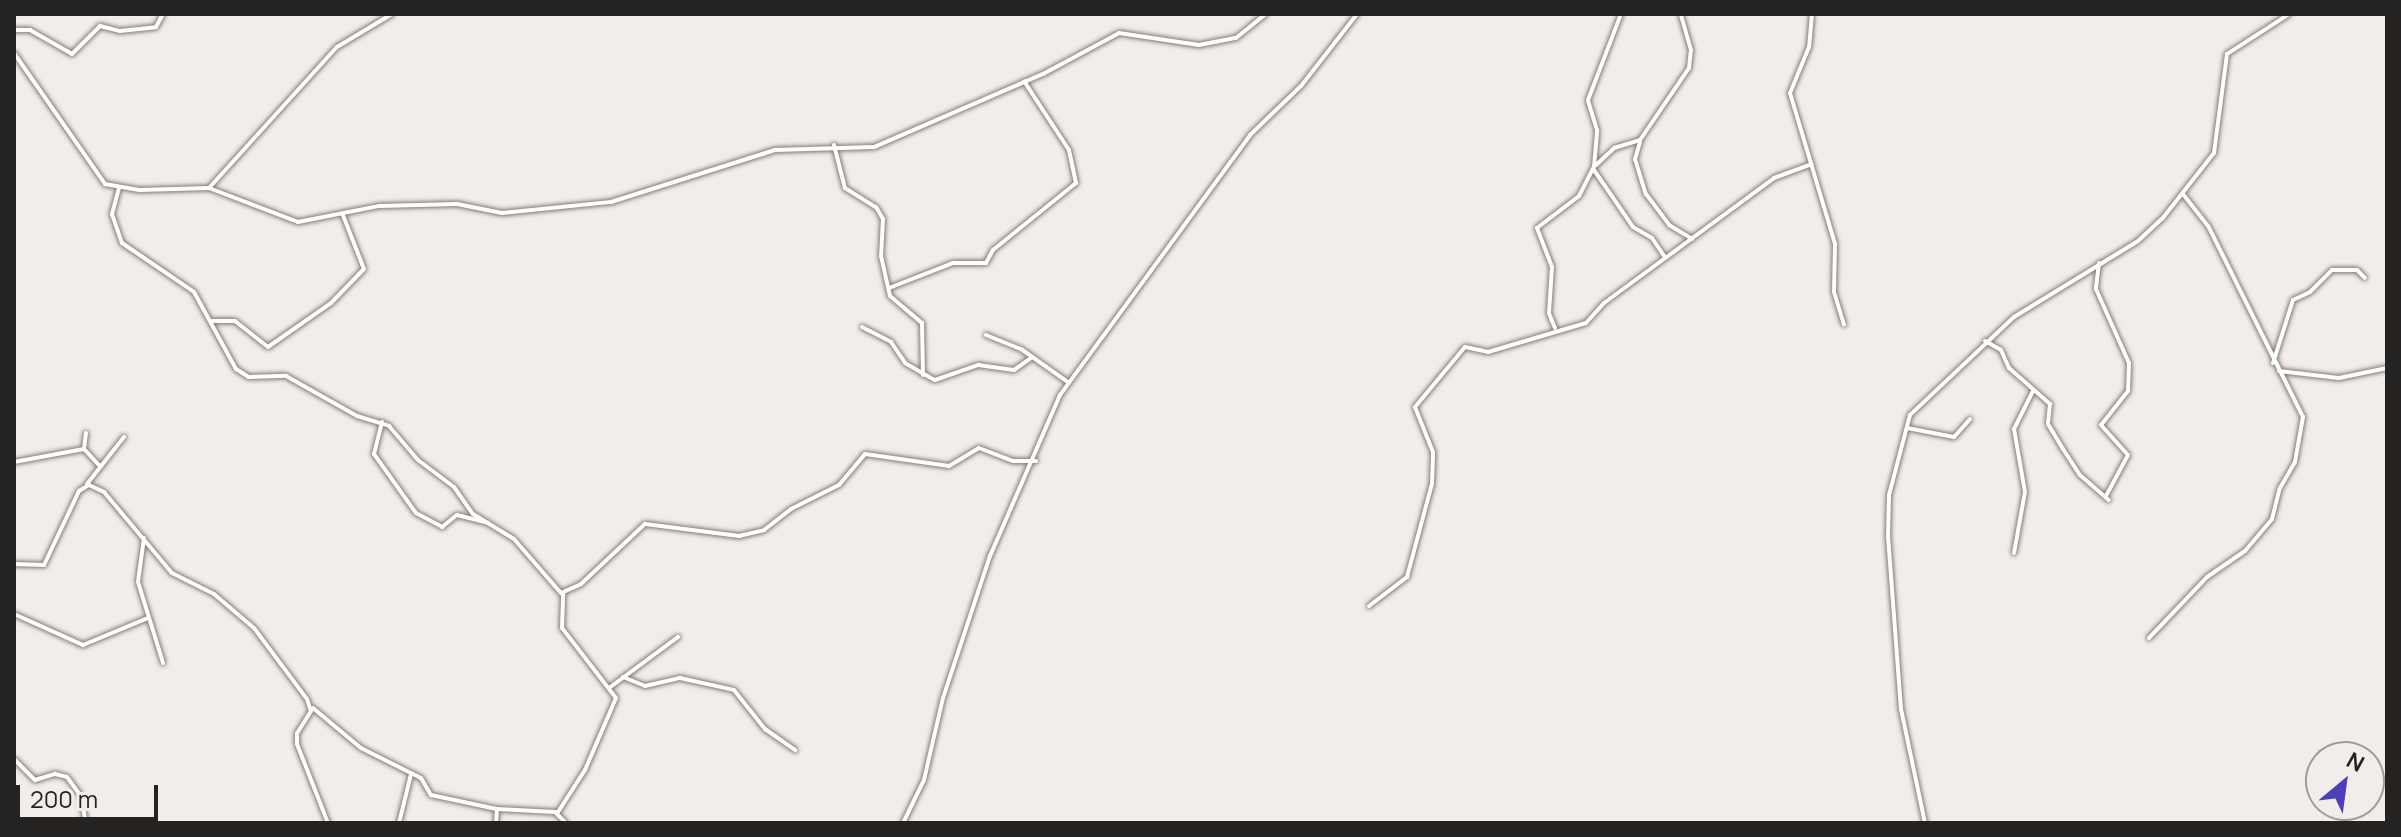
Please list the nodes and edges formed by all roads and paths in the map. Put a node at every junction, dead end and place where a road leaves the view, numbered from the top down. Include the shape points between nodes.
1 (163, 14) edge
2 (392, 14) edge
3 (1266, 14) edge
4 (1357, 14) edge
5 (1621, 14) edge
6 (1681, 14) edge
7 (1812, 14) edge
8 (2289, 14) edge
9 (14, 30) edge
10 (14, 53) edge
11 (1024, 81) junction
12 (1640, 140) junction
13 (834, 145) junction
14 (1812, 164) junction
15 (1594, 167) junction
16 (119, 188) junction
17 (209, 188) junction
18 (2183, 194) junction
19 (343, 215) junction
20 (1692, 239) junction
21 (1665, 257) junction
22 (2099, 263) junction
23 (2365, 278) dead end
24 (889, 288) junction
25 (211, 321) junction
26 (1844, 325) dead end
27 (862, 327) dead end
28 (1555, 329) junction
29 (986, 335) dead end
30 (1985, 341) junction
31 (1031, 358) junction
32 (2273, 363) junction
33 (2387, 368) edge
34 (2277, 371) junction
35 (923, 375) junction
36 (1068, 382) junction
37 (2033, 391) junction
38 (1970, 419) dead end
39 (382, 422) junction
40 (1907, 428) junction
41 (86, 433) dead end
42 (124, 437) dead end
43 (84, 449) junction
44 (1036, 461) junction
45 (14, 462) edge
46 (100, 466) junction
47 (87, 484) junction
48 (490, 522) junction
49 (144, 538) junction
50 (2014, 553) dead end
51 (14, 564) edge
52 (563, 593) junction
53 (1369, 606) dead end
54 (14, 614) edge
55 (148, 618) junction
56 (678, 637) dead end
57 (2149, 638) dead end
58 (163, 663) dead end
59 (623, 677) junction
60 (609, 688) junction
61 (311, 706) junction
62 (795, 750) dead end
63 (14, 759) edge
64 (411, 774) junction
65 (497, 809) junction
66 (558, 813) junction
67 (86, 823) edge
68 (328, 823) edge
69 (399, 823) edge
70 (496, 823) edge
71 (566, 823) edge
72 (903, 823) edge
73 (1925, 823) edge

1 - 9 street via 156,27 120,31 100,26 72,54 30,30
2 - 17 street via 337,47
3 - 11 street via 1228,41 1184,46 1119,33
4 - 36 street via 1301,86 1250,135
5 - 15 street via 1588,100 1597,130
6 - 12 street via 1691,64
7 - 14 street via 1810,44 1789,89
8 - 18 street via 2227,54 2214,153
10 - 16 street via 91,168
11 - 13 street via 879,145
11 - 24 street via 1069,150 1076,183 983,264 953,263
12 - 15 street via 1614,148
12 - 20 street via 1635,157 1646,194 1669,225
13 - 19 street via 775,150 611,202 502,213 457,204 391,205
13 - 24 street via 845,188 876,207 883,219 881,256
14 - 20 street via 1774,178
14 - 26 street via 1835,244 1835,296
15 - 21 street via 1633,227 1652,238
15 - 28 street via 1579,196 1537,228 1552,267 1549,313
16 - 17 street
16 - 25 street via 112,214 122,243 182,281
17 - 19 street via 288,222
18 - 22 street via 2138,241
18 - 32 street via 2208,226
19 - 25 street via 364,269 331,303 268,347 235,321
20 - 21 street
21 - 28 street via 1586,323
22 - 30 street via 2034,302
22 - 37 street via 2096,289 2129,363 2128,391 2101,425 2128,455 2107,498 2080,475 2048,424 2050,405
23 - 32 street via 2357,270 2332,270 2310,292 2293,300
24 - 35 street via 894,304 913,310 922,323
25 - 39 street via 232,364 244,375 286,376 357,416
27 - 35 street via 891,342 905,363
28 - 53 street via 1488,352 1466,346 1415,406 1433,452 1432,484 1407,577
29 - 31 street
30 - 37 street via 2001,350 2009,368
30 - 40 street via 1914,409
31 - 35 street via 1014,370 984,364 939,380
31 - 36 street
32 - 34 street
33 - 34 street via 2339,378
34 - 57 street via 2303,417 2295,462 2280,488 2273,517 2245,551 2207,577
36 - 44 street via 1045,426
37 - 50 street via 2014,429 2025,492
38 - 40 street via 1954,437
39 - 48 street via 398,433 418,460 454,487 473,514
39 - 48 street via 374,454 416,513 442,527 456,515
40 - 73 street via 1889,495 1888,536 1901,709
41 - 43 street
42 - 46 street
43 - 45 street via 50,460
43 - 46 street
44 - 52 street via 1013,461 979,448 949,466 865,454 839,485 750,535 644,525 581,584
44 - 72 street via 1011,503 990,556 943,698 924,780
46 - 47 street
47 - 49 street via 104,492
47 - 51 street via 46,564
48 - 52 street via 514,539
49 - 55 street via 137,566
49 - 61 street via 176,577 214,594 254,628
52 - 60 street via 562,628
54 - 55 street via 83,645
55 - 58 street
56 - 59 street
59 - 60 street
59 - 62 street via 645,686 680,678 734,690 765,729
60 - 66 street via 614,705 579,782
61 - 64 street via 361,748
61 - 68 street via 297,744
63 - 67 street via 34,779 67,777 81,796
64 - 65 street via 443,801
64 - 69 street
65 - 66 street
65 - 70 street
66 - 71 street

